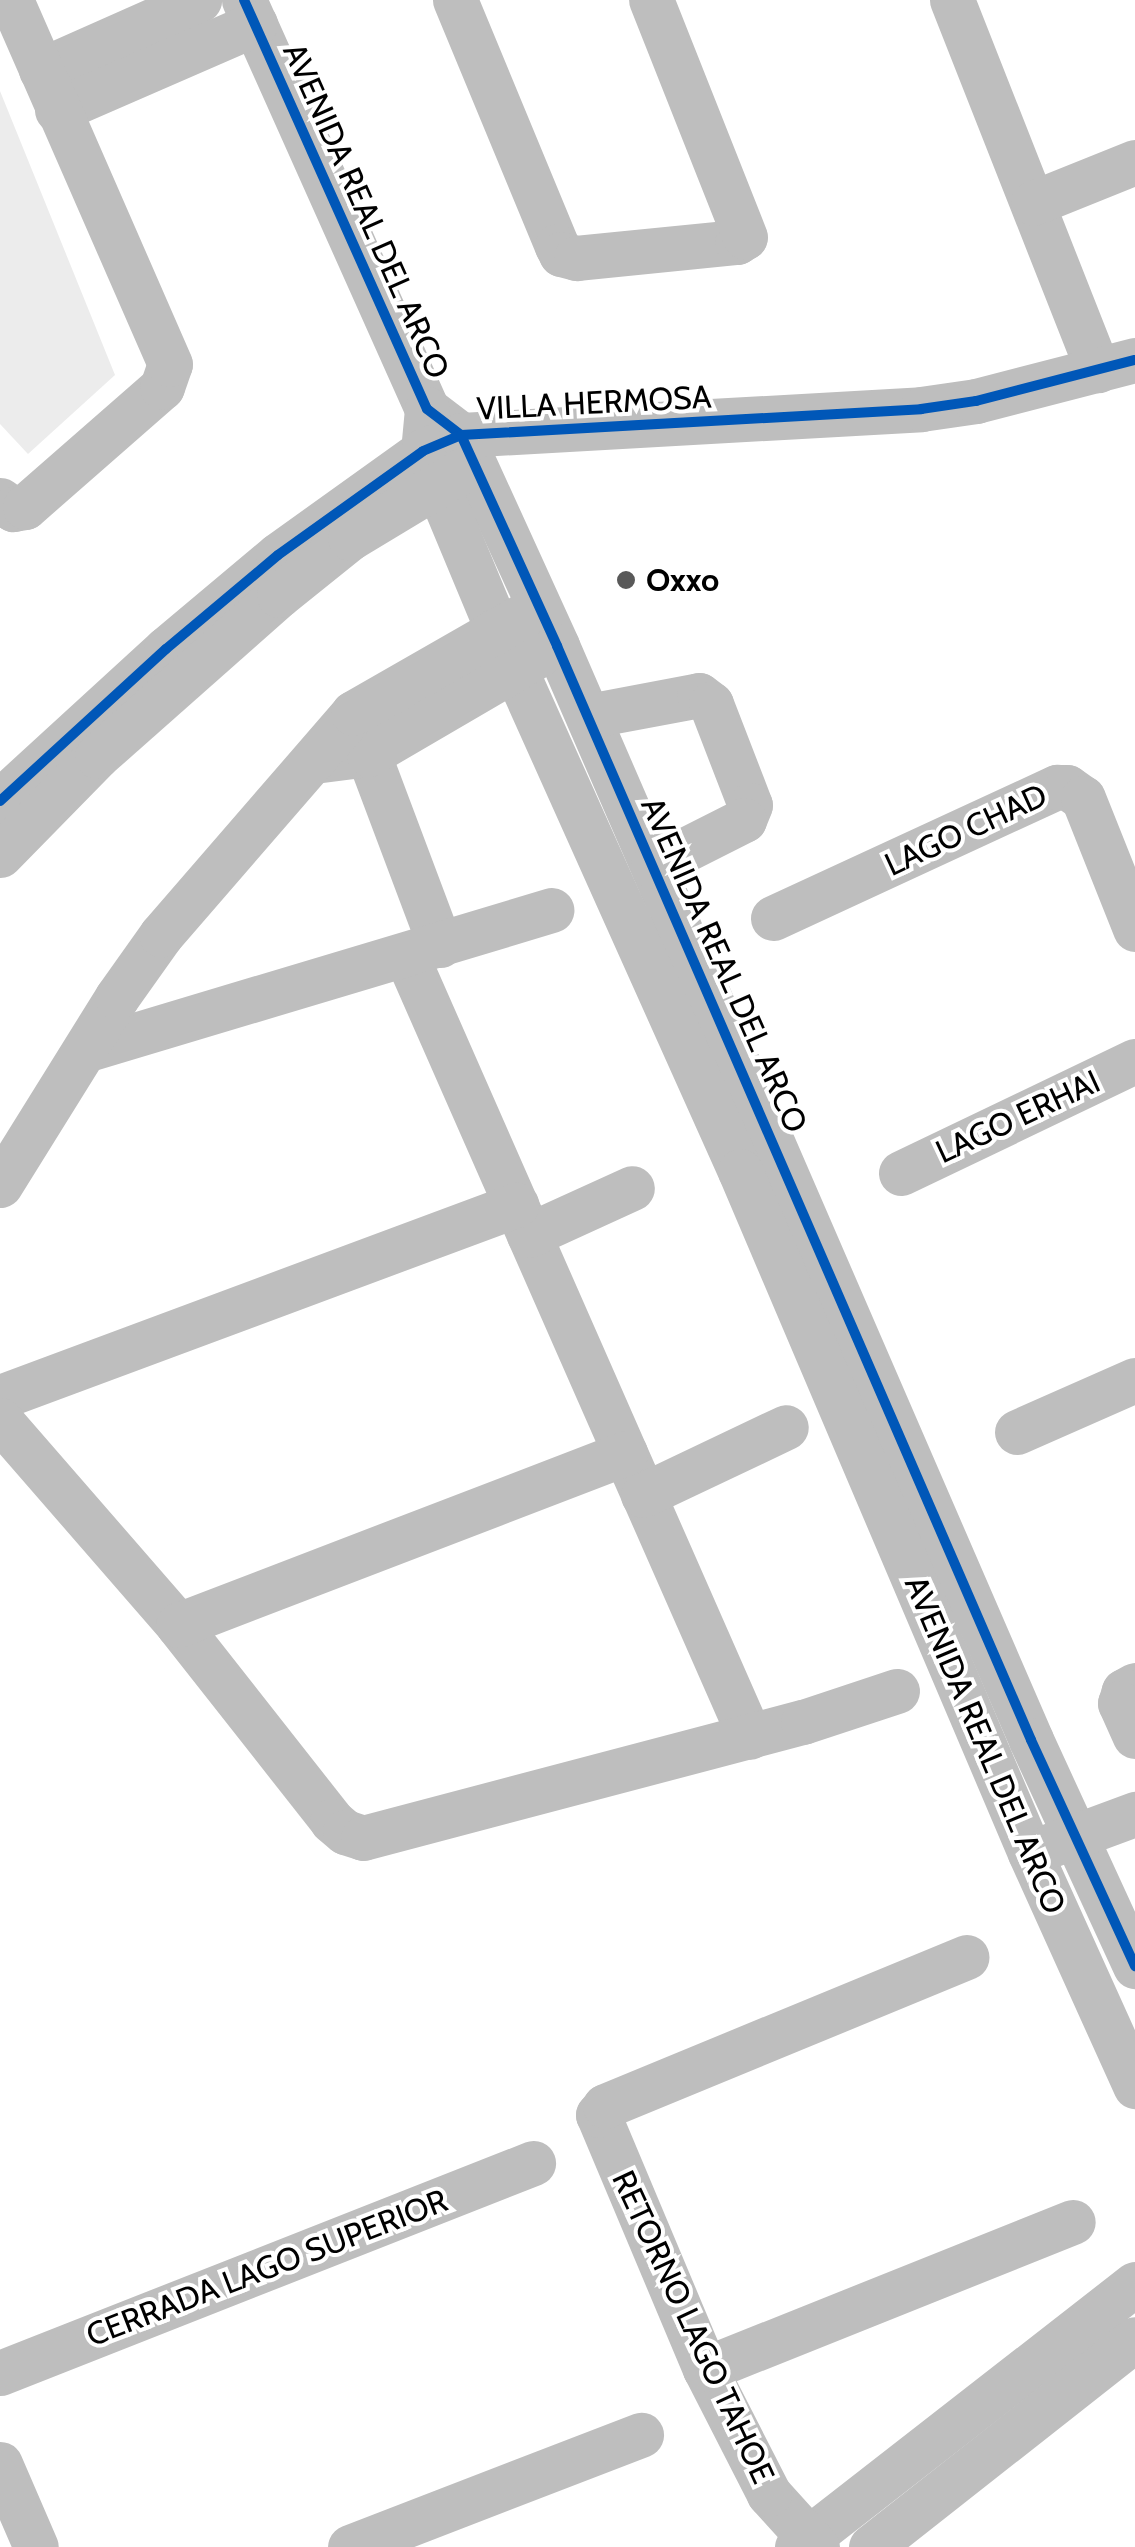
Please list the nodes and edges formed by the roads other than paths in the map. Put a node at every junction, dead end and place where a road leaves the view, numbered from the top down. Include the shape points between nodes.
1 (11, 0) edge
2 (199, 0) edge
3 (455, 0) edge
4 (652, 0) edge
5 (952, 0) edge
6 (250, 12) edge
7 (49, 90) junction
8 (1135, 162) edge
9 (1033, 203) junction
10 (1117, 365) edge
11 (444, 448) junction
12 (0, 500) edge
13 (548, 626) junction
14 (506, 648) junction
15 (588, 716) junction
16 (361, 734) junction
17 (0, 801) edge
18 (0, 855) edge
19 (653, 866) junction
20 (551, 910) dead end
21 (773, 918) dead end
22 (1135, 929) edge
23 (423, 950) junction
24 (86, 1050) junction
25 (1135, 1061) edge
26 (760, 1163) junction
27 (901, 1173) dead end
28 (0, 1186) edge
29 (632, 1188) dead end
30 (522, 1220) junction
31 (1135, 1380) edge
32 (0, 1396) edge
33 (0, 1420) edge
34 (786, 1427) dead end
35 (1017, 1432) dead end
36 (625, 1453) junction
37 (643, 1495) junction
38 (178, 1625) junction
39 (897, 1691) dead end
40 (750, 1737) junction
41 (1135, 1814) edge
42 (1077, 1835) junction
43 (1030, 1853) junction
44 (1120, 1893) edge
45 (1058, 1915) junction
46 (967, 1957) dead end
47 (1135, 1966) edge
48 (1135, 2086) edge
49 (533, 2163) dead end
50 (1073, 2222) dead end
51 (1135, 2284) edge
52 (1135, 2339) edge
53 (706, 2370) junction
54 (0, 2373) edge
55 (641, 2435) dead end
56 (0, 2464) edge
57 (808, 2544) edge
58 (36, 2547) edge
59 (350, 2547) edge
60 (871, 2547) edge

1 - 7 street
2 - 7 street
3 - 4 street via 557,246 576,258 744,237
5 - 9 street
6 - 7 street
6 - 11 street, AVENIDA REAL DEL ARCO
7 - 12 street via 168,354 170,376 25,507 12,509
8 - 9 street
9 - 10 street
10 - 11 street, VILLA HERMOSA via 921,409 511,435
11 - 13 street, AVENIDA REAL DEL ARCO
11 - 14 street, AVENIDA REAL DEL ARCO
11 - 17 street via 278,555
11 - 18 street via 97,756
13 - 14 street
13 - 15 street, AVENIDA REAL DEL ARCO
14 - 16 street
14 - 26 street, AVENIDA REAL DEL ARCO
15 - 19 street, AVENIDA REAL DEL ARCO
15 - 19 street via 700,695 711,704 750,804 744,820
16 - 23 street
16 - 24 street via 314,760 161,935
19 - 26 street, AVENIDA REAL DEL ARCO
20 - 23 street
21 - 22 street, LAGO CHAD via 1067,787 1083,798
23 - 24 street
23 - 30 street
24 - 28 street
25 - 27 street, LAGO ERHAI
26 - 42 street, AVENIDA REAL DEL ARCO
26 - 43 street, AVENIDA REAL DEL ARCO
29 - 30 street
30 - 32 street
30 - 36 street
31 - 35 street
33 - 38 street
34 - 37 street
36 - 37 street
36 - 38 street
37 - 40 street
38 - 40 street via 332,1821 364,1838
39 - 40 street
41 - 42 street
42 - 43 street
42 - 44 street, AVENIDA REAL DEL ARCO
43 - 45 street, AVENIDA REAL DEL ARCO
44 - 45 street
44 - 47 street, AVENIDA REAL DEL ARCO
45 - 48 street, AVENIDA REAL DEL ARCO
46 - 53 street, RETORNO LAGO TAHOE via 605,2106 599,2121
49 - 54 street, CERRADA LAGO SUPERIOR
50 - 53 street
51 - 57 street
52 - 60 street
53 - 57 street, RETORNO LAGO TAHOE via 770,2494
55 - 59 street
56 - 58 street

